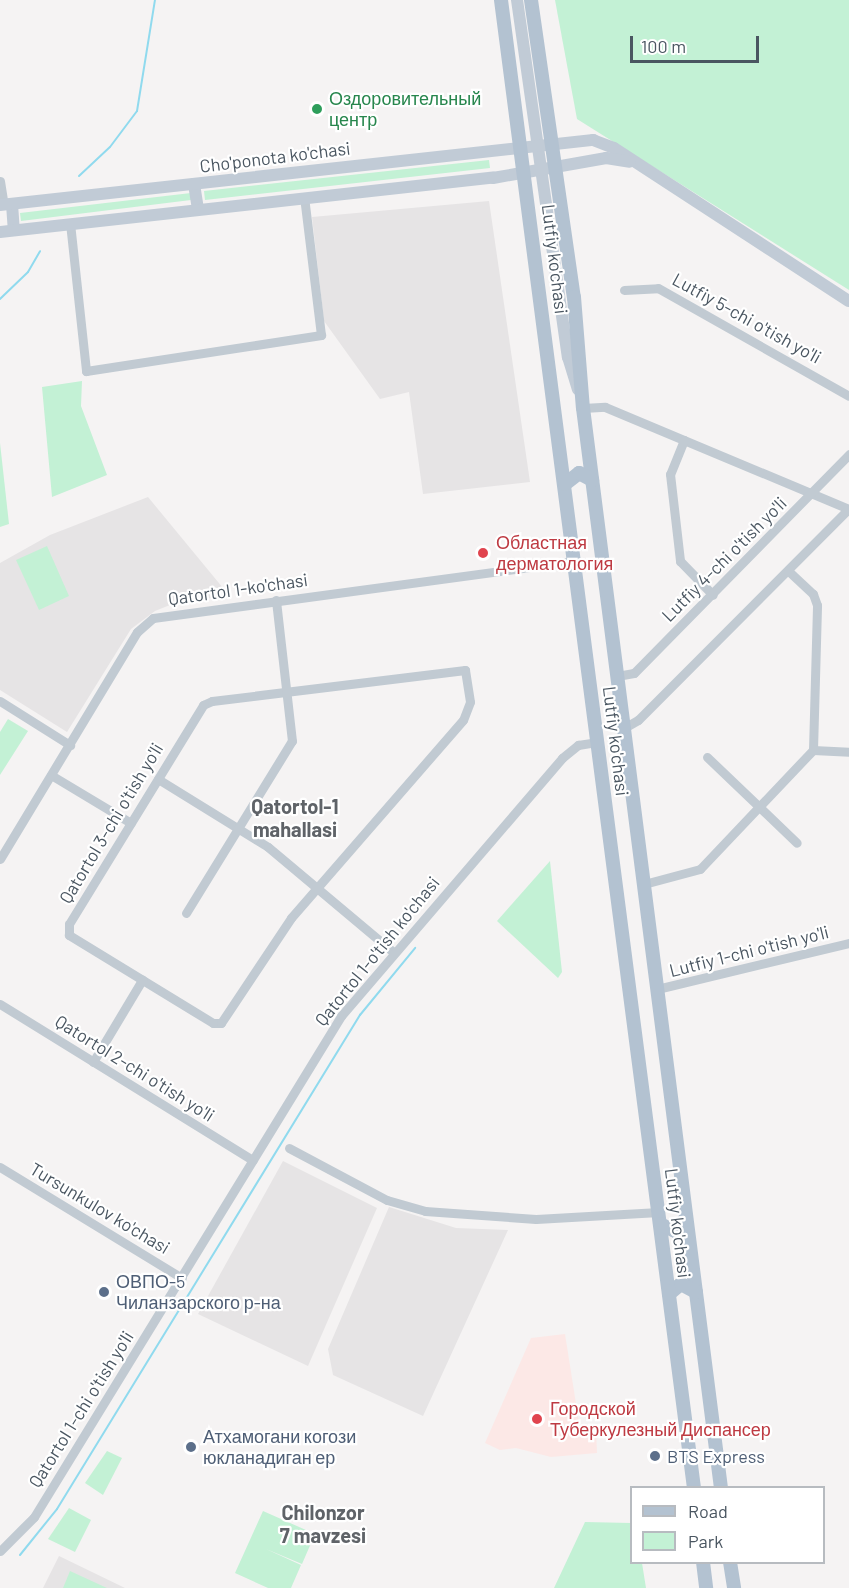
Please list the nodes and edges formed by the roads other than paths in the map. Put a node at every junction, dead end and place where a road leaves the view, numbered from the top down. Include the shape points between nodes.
1 (501, 0) edge
2 (517, 0) edge
3 (531, 0) edge
4 (546, 143) junction
5 (522, 146) junction
6 (637, 164) junction
7 (550, 169) junction
8 (526, 173) junction
9 (0, 181) edge
10 (194, 184) junction
11 (304, 197) junction
12 (5, 205) edge
13 (198, 208) junction
14 (70, 223) junction
15 (15, 230) junction
16 (0, 232) edge
17 (624, 290) dead end
18 (849, 301) edge
19 (849, 396) edge
20 (583, 408) junction
21 (684, 440) junction
22 (849, 454) edge
23 (592, 480) junction
24 (565, 483) junction
25 (814, 492) junction
26 (849, 509) edge
27 (575, 561) junction
28 (788, 571) junction
29 (713, 595) junction
30 (276, 600) junction
31 (617, 676) junction
32 (287, 693) junction
33 (0, 701) edge
34 (624, 728) junction
35 (598, 742) junction
36 (70, 745) junction
37 (813, 750) junction
38 (849, 752) edge
39 (707, 757) dead end
40 (51, 775) junction
41 (158, 779) junction
42 (761, 808) junction
43 (131, 823) junction
44 (238, 826) junction
45 (797, 843) dead end
46 (0, 859) edge
47 (644, 884) junction
48 (318, 887) junction
49 (186, 913) dead end
50 (849, 944) edge
51 (393, 952) junction
52 (142, 980) junction
53 (657, 989) junction
54 (0, 1004) edge
55 (93, 1062) junction
56 (289, 1148) dead end
57 (253, 1160) junction
58 (0, 1167) edge
59 (659, 1218) junction
60 (686, 1218) junction
61 (182, 1278) junction
62 (696, 1292) junction
63 (669, 1294) junction
64 (694, 1486) edge
65 (721, 1486) edge
66 (0, 1551) edge
67 (703, 1564) edge
68 (730, 1564) edge
69 (706, 1588) edge
70 (734, 1588) edge

1 - 5 main road, Lutfiy ko'chasi
2 - 4 main road, Lutfiy ko'chasi
3 - 4 main road, Lutfiy ko'chasi
4 - 5 main road, Cho'ponota ko'chasi
4 - 6 main road, Cho'ponota ko'chasi via 593,140 614,148
4 - 7 main road, Lutfiy ko'chasi
5 - 8 main road, Lutfiy ko'chasi
5 - 10 main road, Cho'ponota ko'chasi
6 - 7 main road via 606,158
6 - 18 main road
7 - 8 main road
7 - 20 main road, Lutfiy ko'chasi via 581,356
8 - 11 main road
8 - 24 main road, Lutfiy ko'chasi
9 - 12 street
10 - 12 main road, Cho'ponota ko'chasi
10 - 13 main road
11 - 13 main road
11 - 14 street via 321,335 86,371
12 - 15 main road
13 - 14 main road
14 - 15 main road
15 - 16 main road
17 - 19 street, Lutfiy 5-chi o'tish yo'li via 658,288
20 - 21 street via 606,407
20 - 23 main road, Lutfiy ko'chasi
21 - 25 street
21 - 29 street via 670,474 680,561
22 - 25 street, Lutfiy 4-chi o'tish yo'li
23 - 24 main road via 579,473
23 - 31 main road, Lutfiy ko'chasi
24 - 27 main road, Lutfiy ko'chasi
25 - 26 street
25 - 29 street, Lutfiy 4-chi o'tish yo'li
26 - 28 street
27 - 30 street, Qatortol 1-ko'chasi
27 - 35 main road, Lutfiy ko'chasi
28 - 34 street via 638,720
28 - 37 street via 816,600
29 - 31 street, Lutfiy 4-chi o'tish yo'li via 634,673
30 - 32 street
30 - 36 street, Qatortol 1-ko'chasi via 149,621 137,632
31 - 34 main road, Lutfiy ko'chasi
32 - 41 street, Qatortol 3-chi o'tish yo'li via 212,700 203,705
32 - 44 street via 292,741
32 - 48 street, Qatortol 3-chi o'tish yo'li via 465,670 468,687 469,708 463,720
33 - 36 street
34 - 47 main road, Lutfiy ko'chasi
35 - 51 street, Qatortol 1-o'tish ko'chasi via 578,745 562,758
35 - 59 main road, Lutfiy ko'chasi
36 - 40 street, Qatortol 1-ko'chasi
37 - 38 street
37 - 42 street
39 - 42 street
40 - 43 street
40 - 46 street, Qatortol 1-ko'chasi
41 - 43 street, Qatortol 3-chi o'tish yo'li
41 - 44 street
42 - 45 street
42 - 47 street via 700,869
43 - 52 street, Qatortol 3-chi o'tish yo'li via 68,929 77,941
44 - 48 street
44 - 49 street
47 - 53 main road, Lutfiy ko'chasi
48 - 51 street
48 - 52 street, Qatortol 3-chi o'tish yo'li via 272,942 221,1023 213,1023
50 - 53 street, Lutfiy 1-chi o'tish yo'li
51 - 57 street, Qatortol 1-o'tish ko'chasi via 341,1016
52 - 55 street
53 - 60 main road, Lutfiy ko'chasi
54 - 55 street, Qatortol 2-chi o'tish yo'li
55 - 57 street, Qatortol 2-chi o'tish yo'li
56 - 59 street via 387,1200 425,1211 536,1219
57 - 61 street, Qatortol 1-o'tish ko'chasi
58 - 61 street, Tursunkulov ko'chasi
59 - 60 main road via 675,1231
59 - 63 main road, Lutfiy ko'chasi
60 - 62 main road, Lutfiy ko'chasi
61 - 66 street, Qatortol 1-chi o'tish yo'li via 34,1517
62 - 63 main road via 681,1284
62 - 65 main road, Lutfiy ko'chasi
63 - 64 main road, Lutfiy ko'chasi
67 - 69 main road
68 - 70 main road

